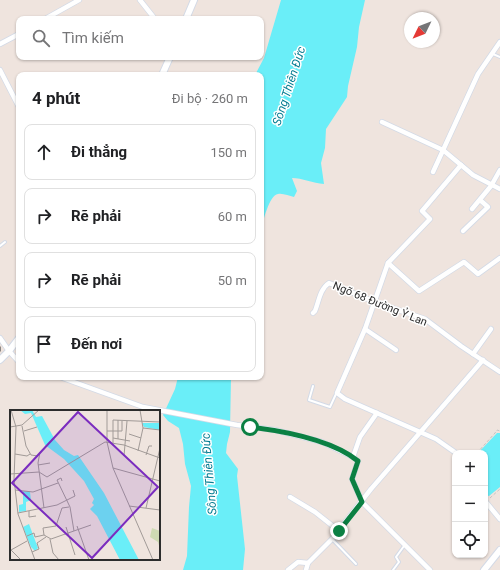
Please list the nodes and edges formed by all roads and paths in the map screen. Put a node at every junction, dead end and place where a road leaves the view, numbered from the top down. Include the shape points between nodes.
1 (79, 0) edge
2 (140, 0) edge
3 (194, 0) edge
4 (50, 16) edge
5 (152, 16) edge
6 (187, 16) edge
7 (16, 36) edge
8 (500, 42) edge
9 (0, 44) edge
10 (493, 54) junction
11 (500, 57) edge
12 (169, 60) edge
13 (0, 70) edge
14 (163, 72) edge
15 (16, 101) edge
16 (382, 122) dead end
17 (443, 150) junction
18 (461, 165) junction
19 (500, 170) edge
20 (433, 172) dead end
21 (491, 186) junction
22 (500, 189) edge
23 (480, 200) junction
24 (472, 209) dead end
25 (463, 232) dead end
26 (5, 242) dead end
27 (0, 246) edge
28 (500, 258) edge
29 (388, 263) junction
30 (375, 302) junction
31 (313, 313) dead end
32 (365, 329) junction
33 (491, 329) dead end
34 (0, 338) edge
35 (16, 342) edge
36 (396, 350) dead end
37 (9, 351) junction
38 (473, 354) junction
39 (16, 359) edge
40 (0, 360) edge
41 (483, 360) junction
42 (500, 372) edge
43 (68, 380) edge
44 (313, 386) dead end
45 (337, 393) junction
46 (155, 410) edge
47 (160, 411) edge
48 (377, 413) junction
49 (500, 431) edge
50 (421, 432) junction
51 (452, 450) edge
52 (480, 450) edge
53 (353, 457) junction
54 (500, 489) edge
55 (290, 497) dead end
56 (488, 499) edge
57 (362, 502) junction
58 (488, 505) edge
59 (500, 519) edge
60 (339, 531) junction
61 (332, 539) junction
62 (405, 545) junction
63 (500, 550) edge
64 (308, 563) junction
65 (356, 564) dead end
66 (288, 570) edge
67 (306, 570) edge
68 (393, 570) edge
69 (430, 570) edge
70 (484, 570) edge

1 - 4 street
2 - 5 street
3 - 6 street
7 - 9 street
8 - 10 street
10 - 11 lane
10 - 17 street via 478,74
12 - 14 street
13 - 15 street
16 - 17 street
17 - 18 street
17 - 20 street
18 - 21 street
18 - 29 street via 422,211 430,218
19 - 21 street
21 - 22 street
21 - 23 street
23 - 24 street
23 - 25 street via 488,207
26 - 27 lane
28 - 29 street via 478,274 464,262 419,291
29 - 30 street
30 - 31 street, Ngõ 68 Đường Ỷ Lan via 329,283 322,289
30 - 32 street
30 - 38 street, Ngõ 68 Đường Ỷ Lan via 425,319
32 - 36 street
32 - 45 street
33 - 38 street
34 - 37 street
35 - 37 street
37 - 39 street
37 - 40 street
38 - 41 street, Ngõ 68 Đường Ỷ Lan
41 - 42 street, Ngõ 68 Đường Ỷ Lan
41 - 50 street
43 - 46 street
44 - 45 lane via 309,400 326,406 330,407
45 - 48 street
47 - 53 street via 275,430 322,442
48 - 50 street
48 - 53 street via 360,437
49 - 52 path via 497,430
50 - 51 street via 436,438
50 - 57 street
53 - 57 street via 358,461 352,479
54 - 56 path
55 - 60 street
57 - 60 street
57 - 62 street
58 - 59 street
60 - 61 street
61 - 64 street
61 - 65 lane
62 - 68 lane via 396,557 399,562
62 - 69 street
63 - 70 street
64 - 66 street via 298,562
64 - 67 street

